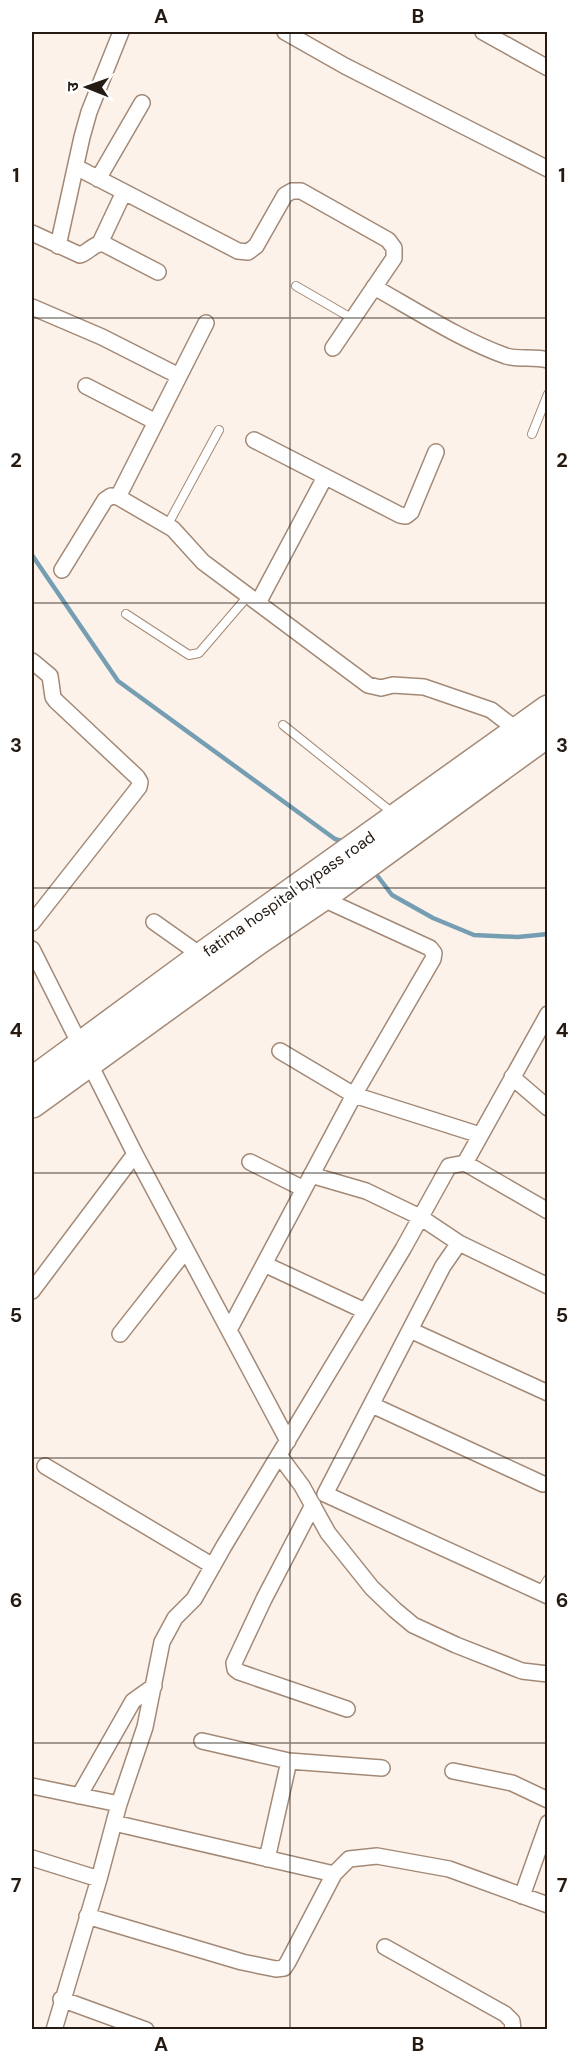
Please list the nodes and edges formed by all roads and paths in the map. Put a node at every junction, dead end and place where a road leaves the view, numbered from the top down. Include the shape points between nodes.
1 (121, 32) edge
2 (285, 32) edge
3 (483, 32) edge
4 (548, 68) edge
5 (141, 103) dead end
6 (76, 167) junction
7 (548, 169) edge
8 (98, 178) junction
9 (124, 192) junction
10 (32, 233) edge
11 (100, 243) junction
12 (58, 246) junction
13 (158, 272) dead end
14 (296, 286) dead end
15 (374, 287) junction
16 (32, 307) edge
17 (353, 319) junction
18 (206, 323) dead end
19 (333, 348) dead end
20 (548, 360) edge
21 (179, 376) junction
22 (86, 386) dead end
23 (548, 394) edge
24 (156, 422) junction
25 (219, 430) dead end
26 (532, 434) dead end
27 (254, 440) dead end
28 (436, 453) dead end
29 (325, 477) junction
30 (118, 497) junction
31 (167, 526) junction
32 (62, 570) dead end
33 (253, 599) junction
34 (126, 614) dead end
35 (32, 661) edge
36 (547, 717) edge
37 (283, 725) dead end
38 (517, 730) junction
39 (398, 816) junction
40 (321, 898) junction
41 (154, 922) dead end
42 (32, 923) edge
43 (254, 931) junction
44 (32, 949) edge
45 (202, 956) junction
46 (548, 1014) edge
47 (280, 1051) dead end
48 (86, 1054) junction
49 (512, 1077) junction
50 (32, 1081) edge
51 (354, 1095) junction
52 (32, 1104) edge
53 (548, 1108) edge
54 (480, 1135) junction
55 (135, 1154) junction
56 (250, 1162) dead end
57 (465, 1163) junction
58 (311, 1175) junction
59 (304, 1190) junction
60 (548, 1211) edge
61 (420, 1217) junction
62 (459, 1243) junction
63 (186, 1250) junction
64 (264, 1264) junction
65 (548, 1286) edge
66 (32, 1291) edge
67 (365, 1311) junction
68 (229, 1330) junction
69 (410, 1330) junction
70 (120, 1334) dead end
71 (548, 1393) edge
72 (372, 1405) junction
73 (288, 1441) junction
74 (279, 1455) junction
75 (45, 1466) dead end
76 (543, 1484) dead end
77 (325, 1494) junction
78 (315, 1510) junction
79 (213, 1566) junction
80 (548, 1579) edge
81 (544, 1594) edge
82 (548, 1674) edge
83 (154, 1686) junction
84 (347, 1709) dead end
85 (202, 1741) dead end
86 (289, 1761) junction
87 (382, 1768) dead end
88 (453, 1771) dead end
89 (32, 1786) edge
90 (79, 1796) junction
91 (548, 1800) edge
92 (119, 1804) junction
93 (114, 1823) junction
94 (548, 1823) edge
95 (32, 1858) edge
96 (267, 1859) junction
97 (334, 1874) junction
98 (99, 1879) junction
99 (522, 1896) junction
100 (548, 1905) edge
101 (87, 1916) junction
102 (385, 1947) dead end
103 (62, 1999) junction
104 (54, 2030) edge
105 (146, 2030) edge
106 (513, 2030) edge

1 - 6 street via 89,112
2 - 7 street
3 - 4 street
5 - 8 street
6 - 8 street
6 - 12 street
8 - 9 street
9 - 11 street
9 - 15 street via 238,251 248,252 256,246 285,195 302,191 388,240 394,248 394,258
10 - 12 street
11 - 12 street via 80,255
11 - 13 street
14 - 17 lane
15 - 17 street
15 - 20 street via 508,357
16 - 21 street
17 - 19 street
18 - 21 street
21 - 24 street
22 - 24 street
23 - 26 lane
24 - 30 street
25 - 31 lane
27 - 29 street
28 - 29 street via 406,516
29 - 33 street
30 - 31 street
30 - 32 street via 105,500
31 - 33 street via 203,562
33 - 34 lane via 194,655
33 - 38 street via 374,688 424,687 491,710
35 - 42 street via 50,676 56,701 140,782
36 - 38 highway, fatima hospital bypass road
36 - 40 highway, fatima hospital bypass road
37 - 39 lane
38 - 39 highway, fatima hospital bypass road
39 - 43 highway, fatima hospital bypass road
40 - 43 highway, fatima hospital bypass road
40 - 51 street via 434,953
41 - 45 street
43 - 45 highway, fatima hospital bypass road
43 - 48 highway, fatima hospital bypass road
44 - 48 street
45 - 48 highway, fatima hospital bypass road
46 - 49 street
47 - 51 street
48 - 50 highway, fatima hospital bypass road
48 - 52 highway, fatima hospital bypass road
48 - 55 street
49 - 53 street
49 - 54 street
51 - 54 street
51 - 58 street
54 - 57 street
55 - 63 street
55 - 66 street
56 - 59 street
57 - 60 street
57 - 61 street via 449,1166
58 - 59 street
58 - 61 street via 366,1191
59 - 64 street
61 - 62 street
61 - 67 street
62 - 65 street
62 - 69 street
63 - 68 street
63 - 70 street
64 - 67 street
64 - 68 street
67 - 73 street
68 - 73 street
69 - 71 street
69 - 72 street
72 - 76 street
72 - 77 street
73 - 74 street
74 - 78 street
74 - 79 street
75 - 79 street
77 - 78 street
77 - 81 street
78 - 82 street via 328,1533 372,1588 413,1625 522,1671
78 - 84 street via 264,1599 234,1663 238,1672
79 - 83 street via 162,1641
80 - 81 lane
83 - 90 street via 133,1701
83 - 92 street via 145,1727
85 - 86 street
86 - 87 street
86 - 96 street
88 - 91 street via 512,1783
89 - 90 street
90 - 92 street
92 - 93 street
93 - 96 street
93 - 98 street
94 - 99 street
95 - 98 street
96 - 97 street
97 - 99 street via 349,1859 377,1856 449,1869
97 - 101 street via 284,1968 242,1962
98 - 101 street
99 - 100 street
101 - 103 street
102 - 106 street via 505,2014 512,2021
103 - 104 street
103 - 105 street

